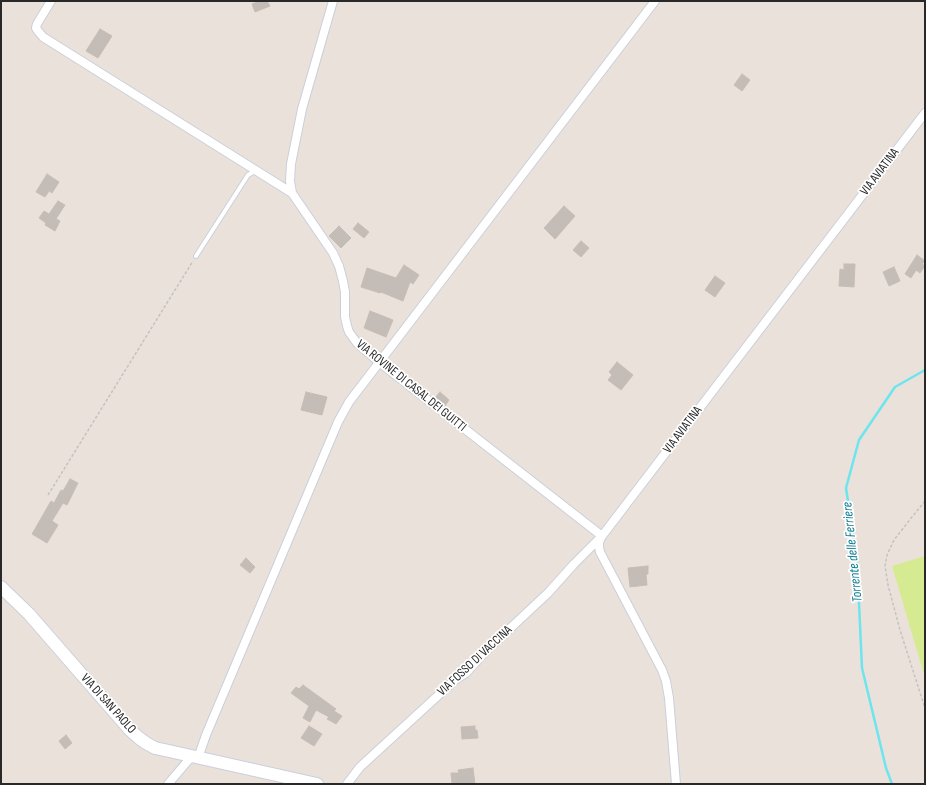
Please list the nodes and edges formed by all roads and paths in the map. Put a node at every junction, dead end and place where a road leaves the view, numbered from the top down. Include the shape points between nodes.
1 (51, 1) edge
2 (333, 1) edge
3 (655, 1) edge
4 (925, 113) edge
5 (255, 170) junction
6 (292, 193) junction
7 (196, 256) joint
8 (379, 362) junction
9 (48, 494) dead end
10 (925, 501) edge
11 (602, 536) junction
12 (1, 587) edge
13 (925, 708) edge
14 (195, 757) junction
15 (168, 784) edge
16 (317, 784) edge
17 (347, 784) edge
18 (676, 784) edge

1 - 5 street via 36,24 43,37
2 - 6 street via 302,109 291,169
3 - 8 street
4 - 11 street, VIA AVIATINA
5 - 6 street
5 - 7 lane via 248,175
6 - 8 street, VIA ROVINE DI CASAL DEI GUITTI via 337,260 345,292 345,317 349,332 357,343
7 - 9 path
8 - 11 street, VIA ROVINE DI CASAL DEI GUITTI
8 - 14 street via 338,422
10 - 13 path via 894,540 885,566 900,630
11 - 17 street, VIA FOSSO DI VACCINA via 466,673 455,680 360,767
11 - 18 street via 600,552 662,670 667,685
12 - 14 street, VIA DI SAN PAOLO via 29,614 134,734 155,748
14 - 15 street
14 - 16 street, VIA DI SAN PAOLO

